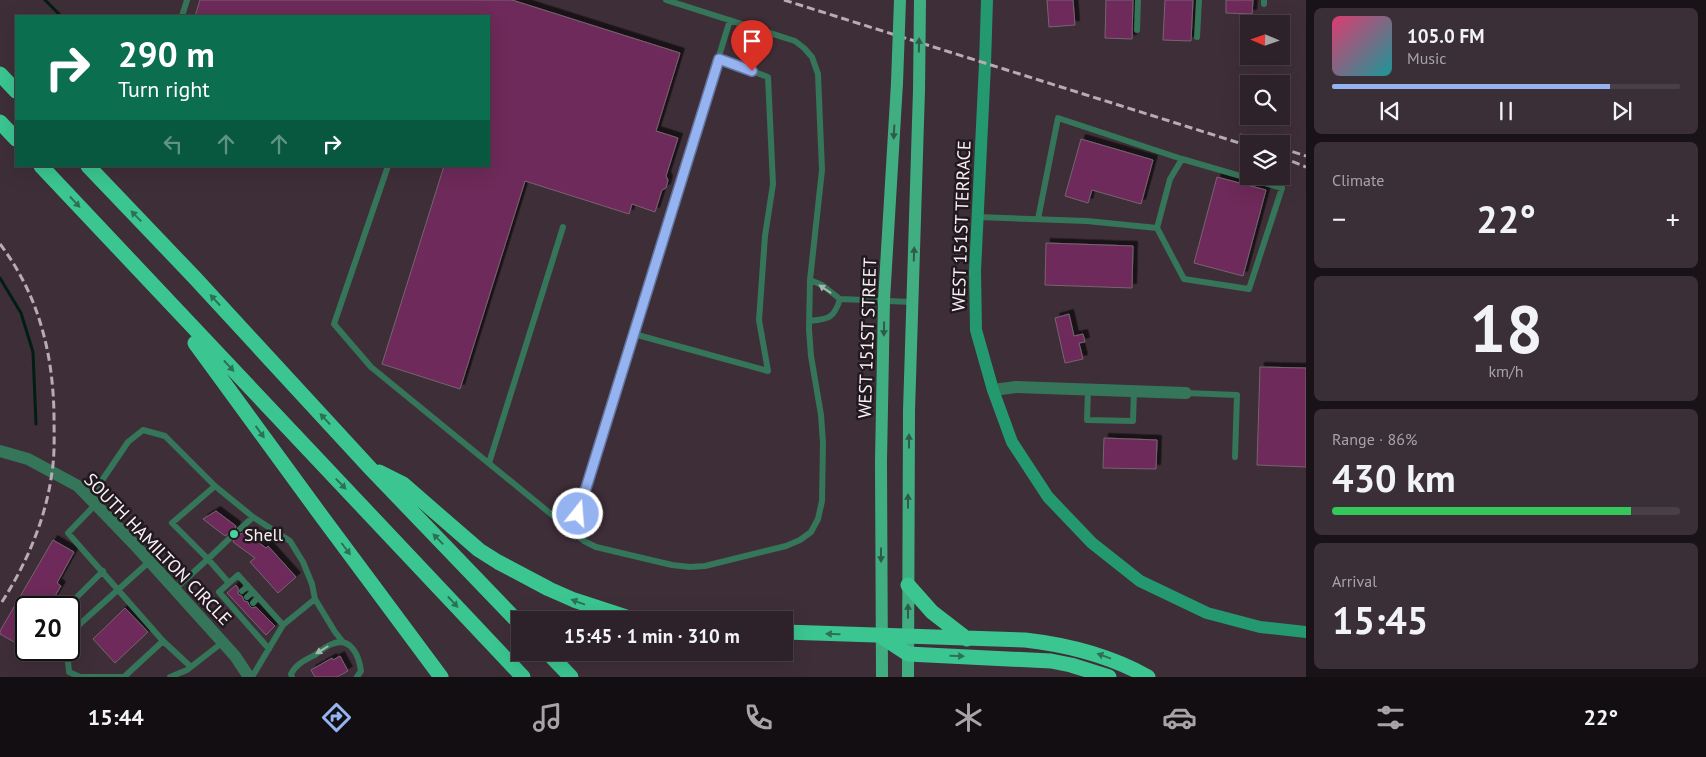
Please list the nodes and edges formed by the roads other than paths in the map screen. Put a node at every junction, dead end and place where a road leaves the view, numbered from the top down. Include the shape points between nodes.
1 (187, 0) edge
2 (666, 0) edge
3 (900, 0) edge
4 (920, 0) edge
5 (987, 0) edge
6 (1138, 0) edge
7 (1198, 0) edge
8 (182, 15) edge
9 (730, 20) junction
10 (1138, 30) dead end
11 (1197, 37) dead end
12 (719, 59) junction
13 (0, 74) edge
14 (15, 90) edge
15 (0, 122) edge
16 (15, 138) edge
17 (1182, 159) junction
18 (42, 167) edge
19 (89, 167) edge
20 (388, 167) edge
21 (978, 217) junction
22 (1038, 219) junction
23 (564, 226) dead end
24 (1157, 228) junction
25 (810, 280) junction
26 (159, 293) junction
27 (840, 299) junction
28 (884, 300) junction
29 (912, 302) junction
30 (809, 321) junction
31 (634, 334) junction
32 (993, 390) junction
33 (1088, 390) junction
34 (1134, 391) junction
35 (1186, 393) joint
36 (0, 451) edge
37 (1235, 457) dead end
38 (489, 463) junction
39 (370, 468) junction
40 (215, 486) junction
41 (93, 501) junction
42 (253, 517) junction
43 (240, 529) dead end
44 (573, 532) junction
45 (229, 539) dead end
46 (208, 559) junction
47 (150, 561) junction
48 (103, 571) junction
49 (229, 583) junction
50 (908, 585) junction
51 (248, 586) junction
52 (174, 588) junction
53 (119, 589) junction
54 (242, 592) dead end
55 (253, 592) junction
56 (78, 596) edge
57 (248, 597) dead end
58 (315, 599) junction
59 (261, 600) junction
60 (253, 602) dead end
61 (258, 608) dead end
62 (608, 611) edge
63 (511, 615) edge
64 (80, 624) edge
65 (283, 625) junction
66 (793, 632) edge
67 (1306, 632) edge
68 (881, 636) junction
69 (908, 637) junction
70 (967, 639) junction
71 (163, 641) junction
72 (223, 642) junction
73 (343, 642) junction
74 (268, 649) junction
75 (908, 654) junction
76 (68, 661) edge
77 (555, 661) edge
78 (191, 667) junction
79 (123, 677) edge
80 (170, 677) edge
81 (250, 677) edge
82 (292, 677) edge
83 (357, 677) edge
84 (441, 677) edge
85 (523, 677) edge
86 (570, 677) edge
87 (882, 677) edge
88 (908, 677) edge
89 (1109, 677) edge
90 (1148, 677) edge

1 - 8 lane
2 - 9 lane
3 -> 28 main road, WEST 151ST STREET, bridge
29 -> 4 main road, bridge
5 - 21 street, WEST 151ST TERRACE
6 - 10 lane
7 - 11 lane
9 - 12 lane
9 - 25 lane via 794,41 812,57 818,74 822,170
12 - 31 lane
12 - 31 lane via 768,77 772,184 759,320 768,371
13 - 14 highway
15 - 16 highway
17 - 22 lane via 1058,118
17 - 24 lane via 1170,179
17 - 24 lane via 1282,188 1248,289 1184,279
18 -> 26 highway
39 -> 19 highway
20 - 38 lane via 334,324 372,367
21 - 22 lane
21 - 32 street, WEST 151ST TERRACE via 976,330
22 - 24 lane
23 - 38 lane
27 -> 25 lane
25 - 30 lane
26 -> 84 highway
26 -> 85 highway
27 - 28 lane
27 - 30 lane via 827,320
28 - 29 lane
28 -> 68 main road, WEST 151ST STREET
50 -> 29 main road
30 - 44 lane via 823,443 822,501 818,519 810,532 786,546 690,567 596,547
31 - 44 lane
32 - 33 street
32 - 67 street, WEST 151ST TERRACE via 1012,442 1048,497 1092,543 1140,581 1207,613 1260,627
33 - 34 street
33 - 34 lane via 1087,420 1133,421
34 - 35 street
35 - 37 lane via 1236,395
36 - 41 street, SOUTH HAMILTON CIRCLE via 28,459 52,471 78,486
38 - 44 lane
62 -> 39 highway via 574,600 513,571 479,550 403,484
63 -> 39 highway
40 - 41 lane via 165,436 142,430 128,442
40 - 42 lane
40 - 46 lane via 172,524
41 - 47 street, SOUTH HAMILTON CIRCLE
41 - 48 lane via 68,533
42 - 43 lane
42 - 58 lane via 290,541 303,562
45 - 46 lane
46 - 49 lane
46 - 52 lane
47 - 52 street, SOUTH HAMILTON CIRCLE
47 - 53 lane
48 - 53 lane
48 - 56 lane
49 - 51 lane via 238,575
49 - 74 lane via 219,592 257,630
69 -> 50 main road
50 - 70 highway via 932,612
51 - 54 lane
51 - 55 lane
52 - 72 street, SOUTH HAMILTON CIRCLE
53 - 64 lane
53 - 71 lane
55 - 57 lane
55 - 59 lane
58 - 65 lane
58 - 73 lane
59 - 60 lane
59 - 61 lane
59 - 65 lane via 271,617
65 - 74 lane
68 -> 66 highway
68 - 69 highway
68 - 75 highway
68 - 87 main road, WEST 151ST STREET
69 - 70 highway
69 - 75 main road
90 -> 70 highway via 1110,658 1071,646 1025,640
71 - 78 lane
71 - 79 lane
72 - 78 lane
72 - 81 street, SOUTH HAMILTON CIRCLE
73 -> 82 lane via 332,644 295,667
73 - 83 lane via 352,647 360,659 361,671
74 - 81 lane
75 - 88 main road
75 -> 89 highway via 1051,661
76 - 79 lane via 69,672 80,676
77 - 86 highway
78 - 80 lane

